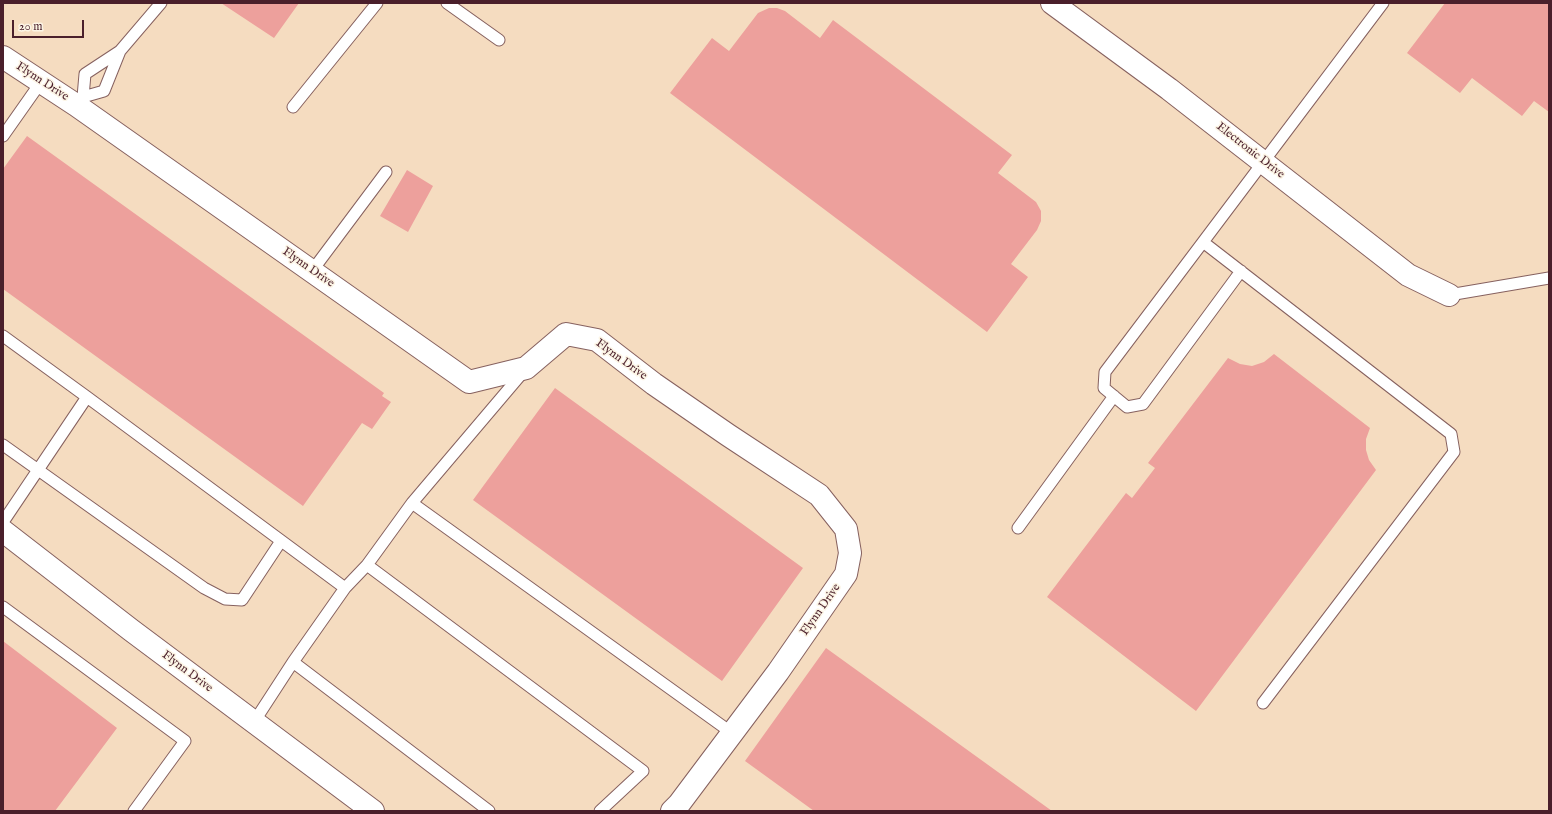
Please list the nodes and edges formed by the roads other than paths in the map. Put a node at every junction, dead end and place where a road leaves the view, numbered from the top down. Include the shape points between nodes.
1 (161, 3) edge
2 (377, 3) edge
3 (447, 3) edge
4 (1052, 3) edge
5 (1383, 3) edge
6 (499, 40) dead end
7 (120, 51) junction
8 (3, 57) edge
9 (41, 82) junction
10 (81, 102) junction
11 (293, 108) dead end
12 (3, 136) edge
13 (1264, 162) junction
14 (386, 172) dead end
15 (1203, 242) junction
16 (312, 270) junction
17 (1241, 271) junction
18 (1549, 278) edge
19 (1449, 294) joint
20 (3, 336) edge
21 (526, 368) junction
22 (1114, 396) junction
23 (87, 397) junction
24 (3, 445) edge
25 (38, 469) junction
26 (412, 503) junction
27 (3, 522) edge
28 (1018, 528) dead end
29 (3, 532) edge
30 (281, 541) junction
31 (366, 565) junction
32 (346, 588) junction
33 (3, 608) edge
34 (293, 662) junction
35 (1263, 703) dead end
36 (254, 722) junction
37 (732, 733) junction
38 (134, 811) edge
39 (373, 811) edge
40 (489, 811) edge
41 (600, 811) edge
42 (672, 811) edge

1 - 7 lane
2 - 11 lane
3 - 6 lane
4 - 13 street, Electronic Drive
5 - 13 lane
7 - 10 lane via 104,91
7 - 10 lane via 85,74
8 - 9 street, Flynn Drive
9 - 10 street, Flynn Drive
9 - 12 lane
10 - 16 street, Flynn Drive
13 - 15 lane
13 - 19 street, Electronic Drive via 1408,274
14 - 16 lane
15 - 17 lane
15 - 22 lane via 1105,372 1104,388
16 - 21 street, Flynn Drive via 469,382
17 - 22 lane via 1143,404 1127,407
17 - 35 lane via 1451,434 1454,452
18 - 19 lane
20 - 23 lane
21 - 26 lane
21 - 37 street, Flynn Drive via 566,334 597,340 709,423 819,495 846,529 850,553 846,574
22 - 28 lane
23 - 25 lane
23 - 30 lane
24 - 25 lane
25 - 27 lane
25 - 30 lane via 204,588 225,599 242,600
26 - 31 lane
26 - 37 lane
29 - 36 street, Flynn Drive
30 - 32 lane
31 - 32 lane
31 - 41 lane via 643,771
32 - 34 lane
33 - 38 lane via 185,741
34 - 36 lane
34 - 40 lane
36 - 39 street, Flynn Drive
37 - 42 street, Flynn Drive

